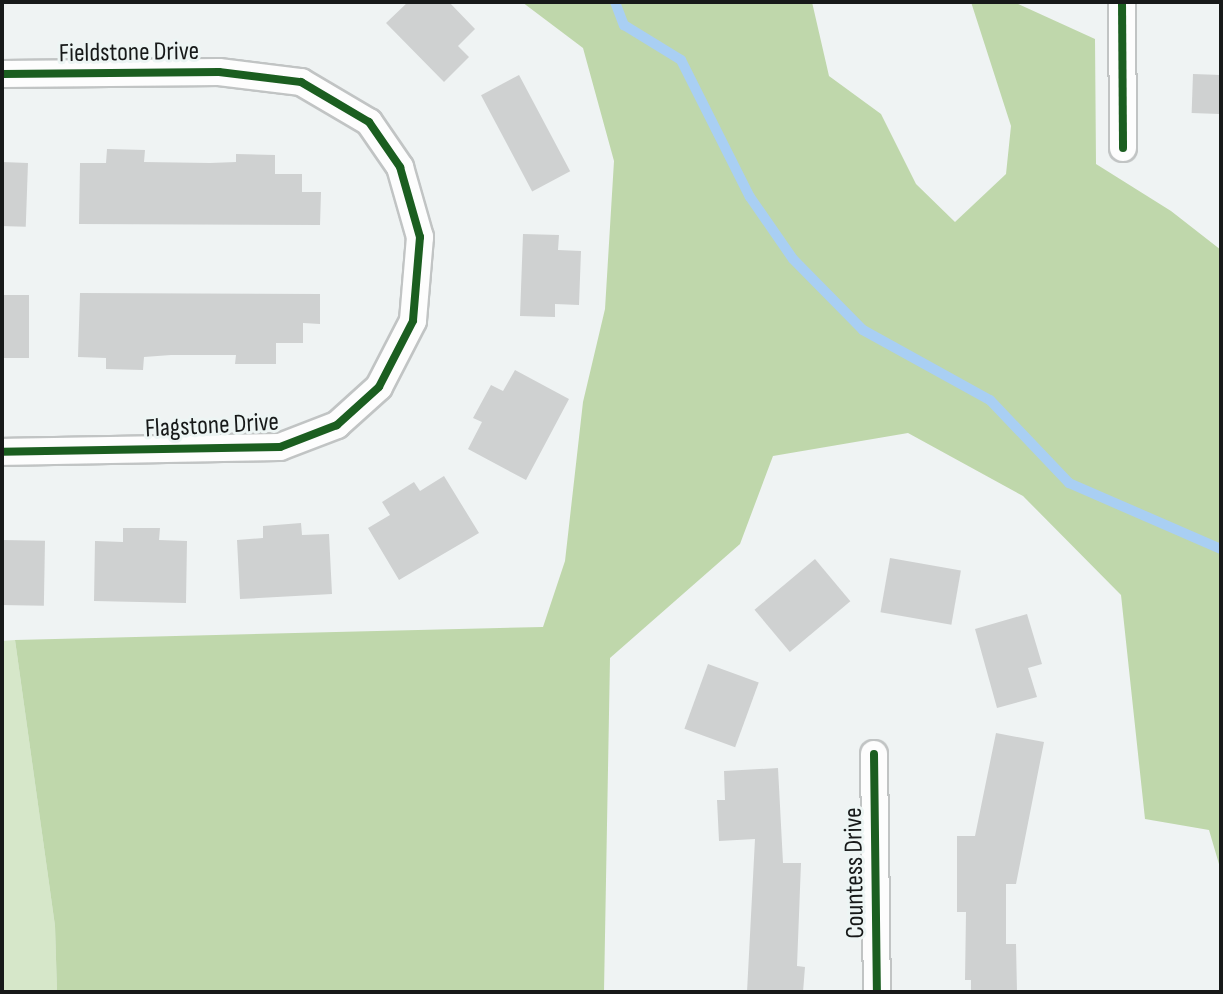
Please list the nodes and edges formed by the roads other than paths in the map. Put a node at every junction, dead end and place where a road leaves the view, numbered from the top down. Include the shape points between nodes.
1 (1122, 2) edge
2 (2, 74) edge
3 (1123, 148) dead end
4 (413, 321) joint
5 (2, 452) edge
6 (874, 754) dead end
7 (877, 992) edge

1 - 3 street
2 - 4 street, Fieldstone Drive via 219,72 301,82 369,122 400,167 420,237
4 - 5 street, Flagstone Drive via 379,387 337,425 280,447
6 - 7 street, Countess Drive

